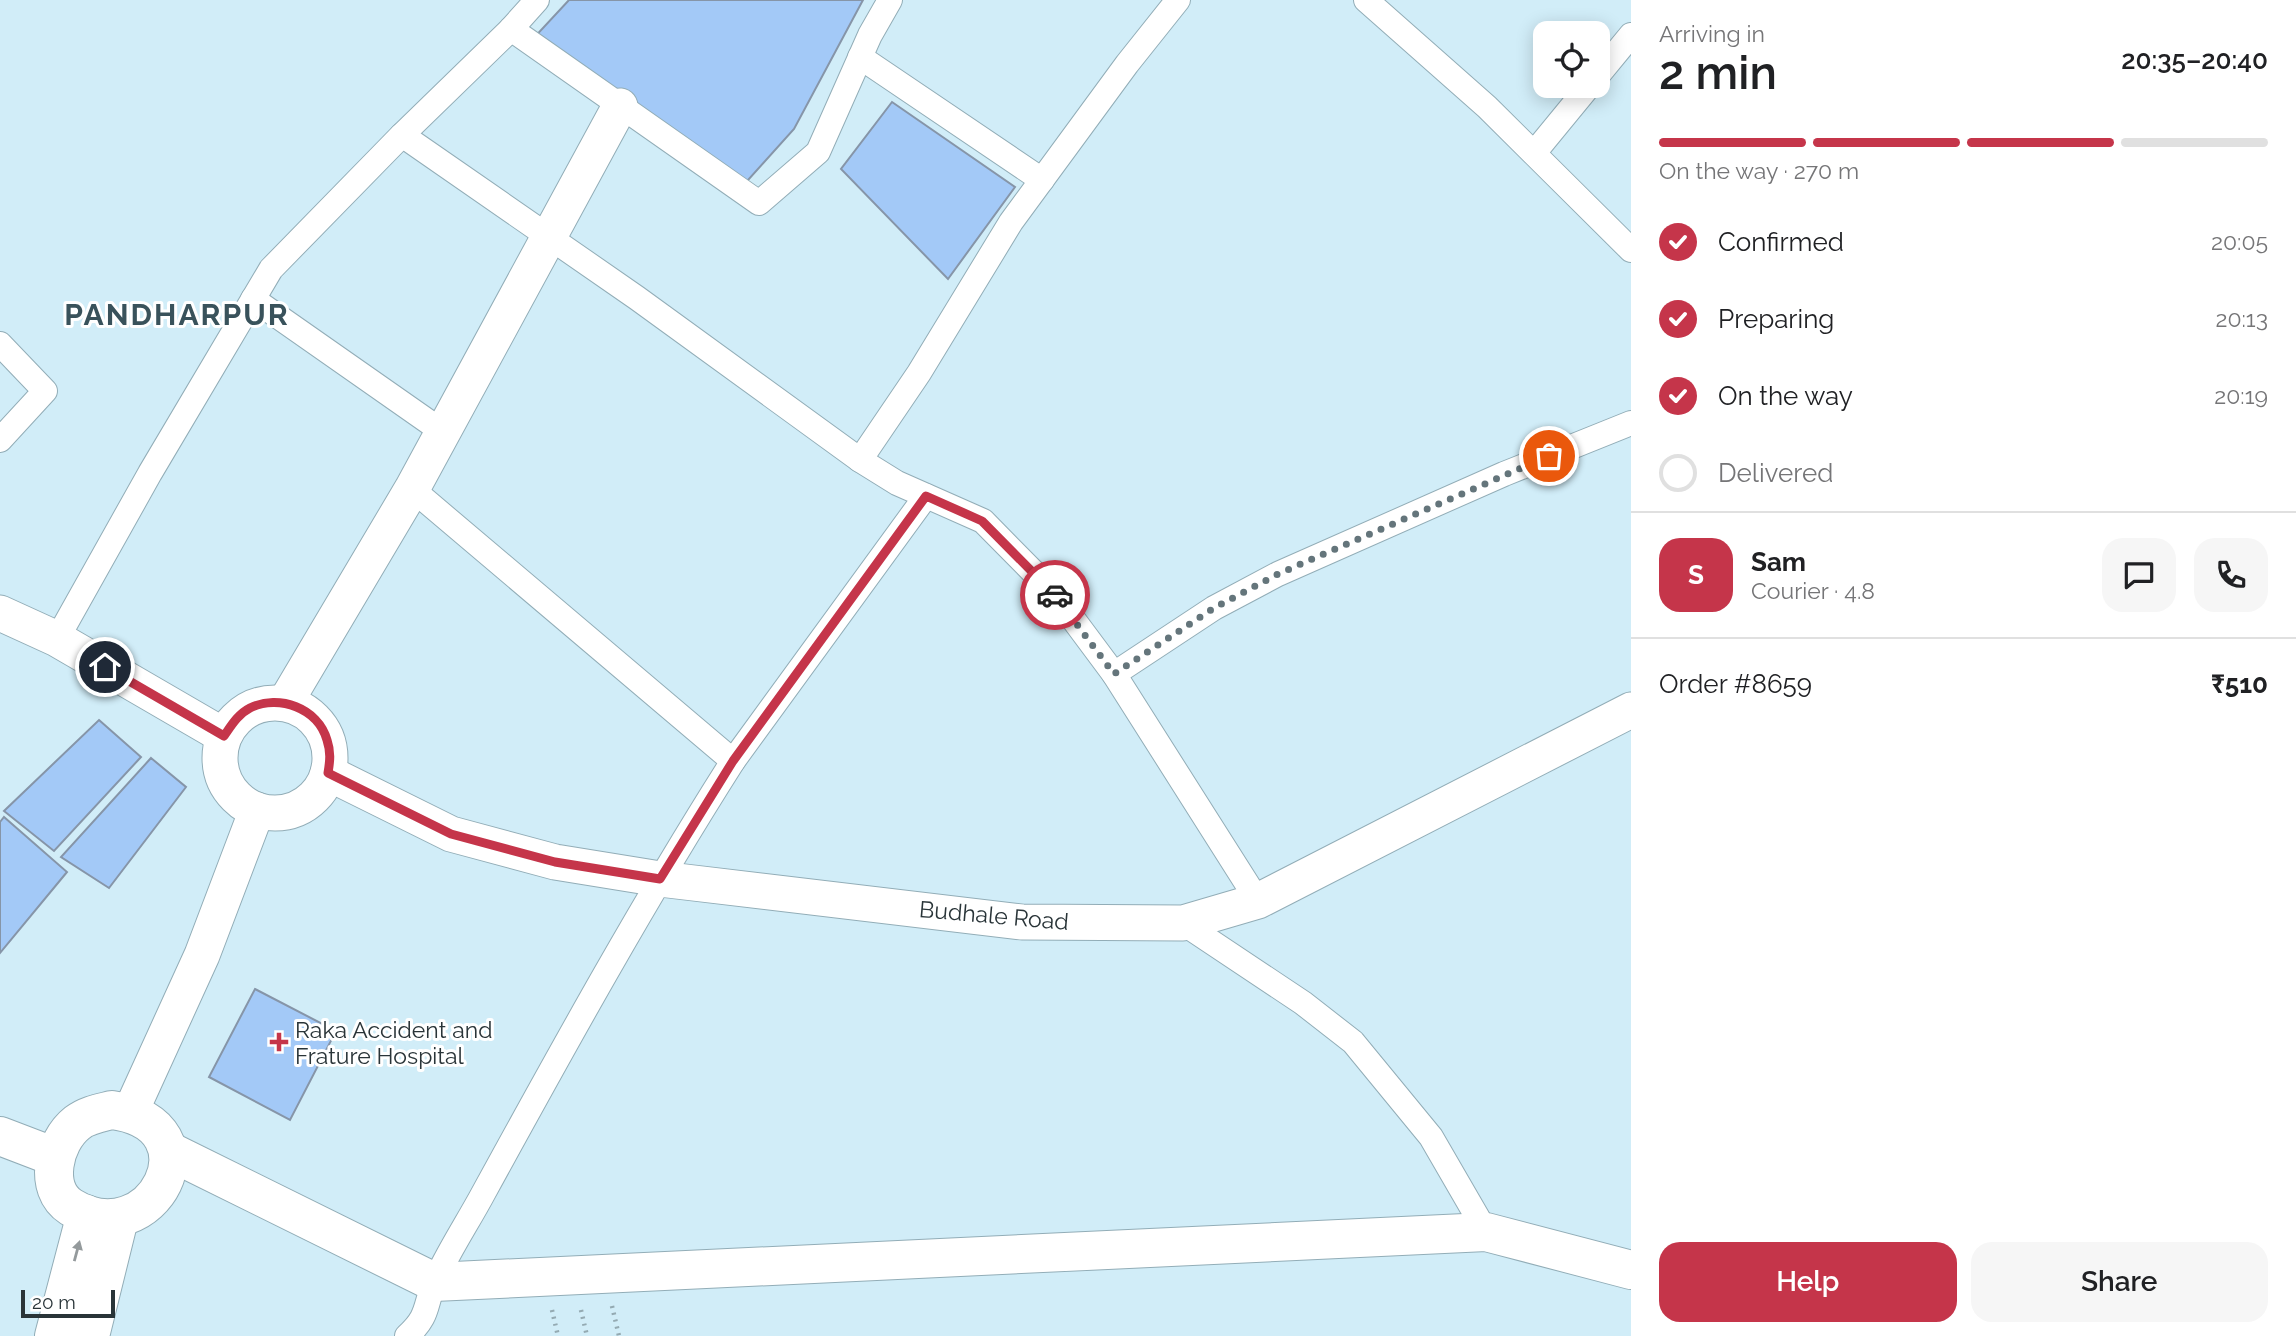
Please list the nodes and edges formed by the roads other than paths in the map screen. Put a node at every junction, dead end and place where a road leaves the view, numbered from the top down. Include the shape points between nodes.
1 (537, 0) edge
2 (890, 0) edge
3 (1178, 0) edge
4 (1366, 0) edge
5 (510, 29) junction
6 (1631, 35) edge
7 (860, 57) junction
8 (1610, 60) edge
9 (1579, 98) edge
10 (620, 106) junction
11 (402, 135) junction
12 (1534, 153) junction
13 (1042, 180) junction
14 (549, 237) junction
15 (1631, 250) edge
16 (253, 299) junction
17 (0, 344) edge
18 (1631, 423) edge
19 (443, 432) junction
20 (0, 440) edge
21 (860, 460) junction
22 (412, 489) junction
23 (926, 496) junction
24 (0, 613) edge
25 (57, 639) junction
26 (1114, 674) junction
27 (285, 703) junction
28 (1631, 710) edge
29 (224, 736) junction
30 (733, 761) junction
31 (328, 773) junction
32 (257, 810) junction
33 (660, 879) junction
34 (1258, 901) junction
35 (1183, 923) junction
36 (130, 1113) junction
37 (0, 1136) edge
38 (169, 1151) junction
39 (55, 1157) junction
40 (103, 1217) junction
41 (1486, 1232) junction
42 (1623, 1274) edge
43 (434, 1282) junction
44 (54, 1336) edge
45 (90, 1336) edge
46 (407, 1336) edge

1 - 5 street
2 - 7 street
3 - 13 street
4 - 12 street
5 - 10 street
5 - 11 street
6 - 8 street
7 - 10 street via 818,152 759,203
7 - 13 street
9 - 12 street
10 - 14 street
11 - 14 street
11 - 16 street via 271,269
12 - 15 street
13 - 21 street
14 - 19 street
14 - 21 street
16 - 19 street
16 - 25 street
17 - 20 street via 45,391
18 - 26 street via 1278,574 1214,608
19 - 22 street
21 - 23 street
22 - 27 street
22 - 30 street
23 - 26 street via 982,521 1053,592
23 - 30 street
24 - 25 street
25 - 29 street
26 - 34 street
27 - 29 street via 248,709
27 - 31 street via 302,709 327,737
28 - 34 street, Budhale Road
29 - 32 street via 221,772 241,802
30 - 33 street
31 - 32 street via 321,789 292,811
31 - 33 street, Budhale Road via 451,834 555,862
32 - 36 street via 202,955
33 - 35 street, Budhale Road via 1022,922
33 - 43 street
34 - 35 street, Budhale Road
35 - 41 street via 1353,1042 1432,1137
36 - 38 main road via 161,1134
36 - 39 main road via 112,1110 77,1123 63,1138
37 - 39 main road
38 - 40 main road via 163,1184 152,1199 139,1211
38 - 43 main road
39 - 40 main road via 56,1190 62,1201
44 -> 40 main road
40 - 45 main road
41 - 42 main road
41 - 43 main road
43 - 46 street via 422,1323

